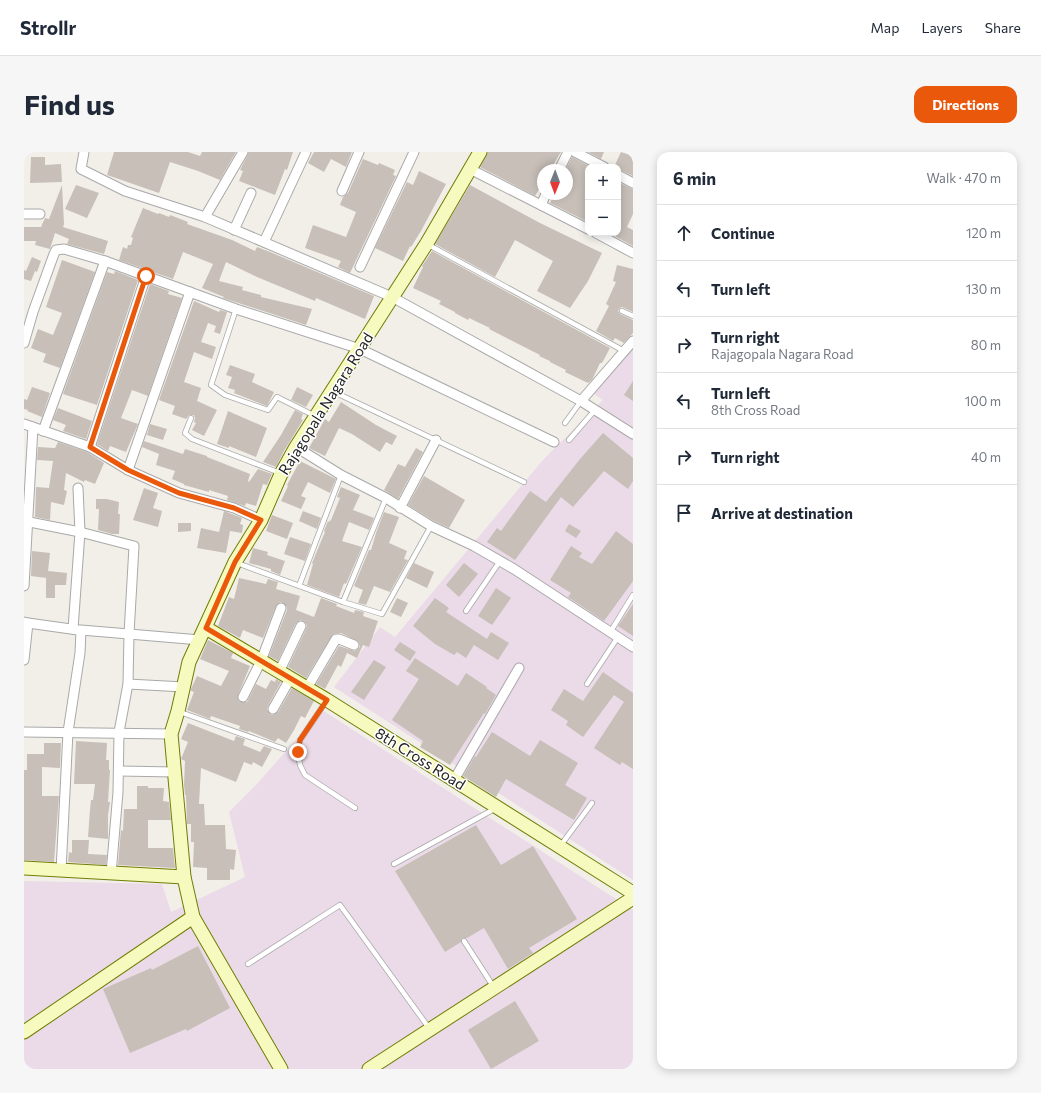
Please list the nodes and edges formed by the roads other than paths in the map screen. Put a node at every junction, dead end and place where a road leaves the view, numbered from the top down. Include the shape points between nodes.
1 (84, 152) edge
2 (243, 152) edge
3 (306, 152) edge
4 (359, 152) edge
5 (414, 152) edge
6 (480, 152) edge
7 (568, 152) edge
8 (576, 152) edge
9 (562, 164) edge
10 (598, 164) edge
11 (470, 169) junction
12 (621, 177) edge
13 (633, 183) edge
14 (342, 191) dead end
15 (251, 193) dead end
16 (543, 200) edge
17 (541, 205) junction
18 (24, 214) edge
19 (40, 214) dead end
20 (205, 218) junction
21 (585, 227) edge
22 (234, 230) junction
23 (602, 236) edge
24 (264, 242) junction
25 (427, 243) junction
26 (633, 253) edge
27 (105, 261) junction
28 (360, 266) dead end
29 (146, 276) junction
30 (190, 292) junction
31 (392, 297) junction
32 (236, 309) junction
33 (622, 310) dead end
34 (29, 312) edge
35 (633, 316) edge
36 (633, 341) edge
37 (24, 343) edge
38 (360, 349) junction
39 (624, 351) junction
40 (332, 391) junction
41 (582, 401) junction
42 (595, 410) junction
43 (315, 416) junction
44 (191, 418) dead end
45 (565, 423) dead end
46 (29, 425) edge
47 (43, 431) junction
48 (633, 434) edge
49 (436, 440) junction
50 (569, 440) dead end
51 (554, 442) dead end
52 (90, 447) junction
53 (296, 447) junction
54 (128, 470) junction
55 (282, 474) junction
56 (341, 475) junction
57 (524, 482) dead end
58 (78, 488) dead end
59 (386, 498) junction
60 (400, 508) junction
61 (261, 520) junction
62 (26, 522) edge
63 (431, 526) junction
64 (80, 532) junction
65 (500, 561) junction
66 (235, 562) junction
67 (24, 586) edge
68 (299, 586) junction
69 (633, 595) edge
70 (343, 602) junction
71 (281, 608) dead end
72 (466, 610) dead end
73 (26, 623) edge
74 (301, 626) dead end
75 (206, 628) junction
76 (77, 630) junction
77 (129, 634) junction
78 (614, 634) junction
79 (200, 640) junction
80 (354, 645) dead end
81 (633, 647) edge
82 (24, 660) edge
83 (261, 661) junction
84 (520, 668) dead end
85 (285, 675) junction
86 (128, 684) junction
87 (587, 684) dead end
88 (184, 687) junction
89 (307, 688) junction
90 (243, 697) dead end
91 (327, 700) junction
92 (273, 709) dead end
93 (178, 711) junction
94 (24, 732) edge
95 (68, 732) junction
96 (119, 732) junction
97 (171, 734) junction
98 (284, 749) dead end
99 (118, 771) junction
100 (175, 772) junction
101 (454, 780) junction
102 (592, 803) dead end
103 (497, 807) junction
104 (355, 808) dead end
105 (560, 847) junction
106 (394, 864) dead end
107 (24, 868) edge
108 (61, 871) junction
109 (111, 874) junction
110 (184, 877) junction
111 (633, 893) edge
112 (633, 898) edge
113 (193, 917) junction
114 (464, 941) dead end
115 (248, 964) dead end
116 (494, 988) junction
117 (430, 1030) junction
118 (24, 1032) edge
119 (281, 1069) edge
120 (369, 1069) edge

1 - 20 street via 81,169 125,191
2 - 20 street
3 - 24 street
4 - 14 street
5 - 28 street
6 - 11 street, Rajagopala Nagara Road
7 - 9 street
8 - 10 street
11 - 17 street
11 - 25 street, Rajagopala Nagara Road
12 - 13 street
15 - 22 street
16 - 17 street
17 - 21 street
18 - 19 street
20 - 22 street
22 - 24 street
23 - 26 street
24 - 31 street
25 - 31 street, Rajagopala Nagara Road
25 - 39 lane
27 - 29 street
27 - 34 street via 64,249 56,250
27 - 47 street
29 - 30 street
29 - 52 street
30 - 32 street
30 - 54 street
31 - 38 street, Rajagopala Nagara Road
31 - 41 street
32 - 38 street
32 - 43 lane via 211,385 225,395 268,410 277,397
33 - 35 lane
34 - 37 street
36 - 39 street
38 - 40 street, Rajagopala Nagara Road
38 - 51 street
39 - 41 street
40 - 43 street, Rajagopala Nagara Road
40 - 49 lane
41 - 42 street
41 - 45 lane
42 - 48 street
42 - 50 lane
43 - 53 street, Rajagopala Nagara Road
44 - 55 lane via 185,433 192,439
46 - 47 street
46 - 62 street
47 - 52 street
49 - 57 lane
49 - 60 street
52 - 54 street
53 - 55 street, Rajagopala Nagara Road
53 - 56 street
54 - 61 street via 179,493 234,508
55 - 61 street, Rajagopala Nagara Road
56 - 59 street
56 - 68 lane
58 - 64 street
59 - 60 street
59 - 70 lane
60 - 63 street
61 - 66 street, Rajagopala Nagara Road
62 - 64 street
62 - 67 street
63 - 65 street
63 - 70 lane via 382,614
64 - 76 street
64 - 77 street via 134,546
65 - 72 lane
65 - 78 street
66 - 68 lane
66 - 75 street, Rajagopala Nagara Road
68 - 70 lane
69 - 78 lane
71 - 83 street
73 - 76 street
73 - 82 street
74 - 85 street
75 - 79 street, Rajagopala Nagara Road
75 - 83 street, 8th Cross Road
76 - 77 street
76 - 95 street via 80,653
77 - 79 street
77 - 86 street
78 - 81 street
78 - 87 lane
79 - 88 street, Rajagopala Nagara Road via 189,662
80 - 89 street via 336,639
83 - 85 street, 8th Cross Road
83 - 90 street
84 - 101 street
85 - 89 street, 8th Cross Road
85 - 92 street
86 - 88 street
86 - 96 street
88 - 93 street, Rajagopala Nagara Road
89 - 91 street, 8th Cross Road
91 - 101 street, 8th Cross Road
91 - 104 lane via 300,740 300,765 305,775
93 - 97 street, Rajagopala Nagara Road
93 - 98 lane
94 - 95 street
95 - 96 street
95 - 108 street
96 - 97 street
96 - 99 street
97 - 100 street, Rajagopala Nagara Road
99 - 100 street
99 - 109 street
100 - 110 street, Rajagopala Nagara Road
101 - 103 street, 8th Cross Road
102 - 105 lane
103 - 105 street, 8th Cross Road
103 - 106 lane
105 - 111 street, 8th Cross Road
107 - 108 street
108 - 109 street
109 - 110 street
110 - 113 street, Rajagopala Nagara Road
112 - 116 street
113 - 118 street
113 - 119 street, Rajagopala Nagara Road
114 - 116 lane
115 - 117 lane via 340,905
116 - 117 street
117 - 120 street

